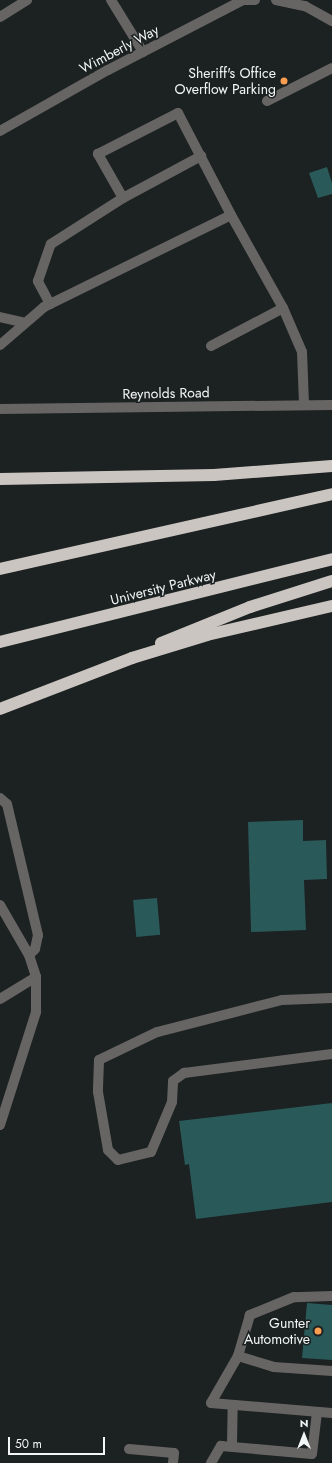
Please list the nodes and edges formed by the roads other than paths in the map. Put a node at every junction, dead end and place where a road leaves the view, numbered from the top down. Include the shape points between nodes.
1 (28, 0) edge
2 (111, 0) edge
3 (255, 0) edge
4 (276, 0) edge
5 (0, 17) edge
6 (332, 21) edge
7 (143, 52) junction
8 (332, 68) edge
9 (267, 102) dead end
10 (0, 131) edge
11 (201, 156) junction
12 (124, 198) junction
13 (230, 215) junction
14 (50, 304) junction
15 (283, 308) junction
16 (0, 317) edge
17 (25, 323) junction
18 (0, 345) edge
19 (210, 346) dead end
20 (304, 405) junction
21 (332, 405) edge
22 (0, 409) edge
23 (332, 466) edge
24 (0, 479) edge
25 (332, 494) edge
26 (332, 559) edge
27 (0, 569) edge
28 (332, 581) edge
29 (332, 606) edge
30 (0, 642) edge
31 (132, 658) junction
32 (0, 709) edge
33 (0, 798) edge
34 (0, 905) edge
35 (29, 955) junction
36 (36, 977) junction
37 (332, 998) edge
38 (0, 999) edge
39 (332, 1054) edge
40 (1, 1123) edge
41 (332, 1296) edge
42 (238, 1356) junction
43 (332, 1372) edge
44 (233, 1406) junction
45 (317, 1412) junction
46 (332, 1413) edge
47 (232, 1445) junction
48 (129, 1450) dead end
49 (173, 1463) edge
50 (211, 1463) edge

1 - 5 street
2 - 7 street
3 - 7 street, Wimberly Way via 243,0
4 - 6 street via 305,6
7 - 10 street, Wimberly Way
8 - 9 street
11 - 12 street
11 - 12 street via 178,113 98,154
11 - 13 street
12 - 14 street via 51,244 38,281
13 - 14 street
13 - 15 street
14 - 17 street
15 - 19 street
15 - 20 street via 302,352
16 - 17 street
17 - 18 street
20 - 21 street, Reynolds Road
20 - 22 street, Reynolds Road
23 - 24 highway via 214,474
25 - 27 highway
26 - 30 highway, University Parkway
28 - 31 highway via 222,618 168,639
29 - 31 highway via 207,635
31 - 32 highway
33 - 35 street via 8,804 38,935 35,949
34 - 35 street
35 - 36 street
36 - 38 street
36 - 40 street via 36,1012
37 - 39 street via 282,1000 157,1032 99,1060 98,1092 108,1150 118,1160 151,1152 172,1102 173,1081 184,1073
41 - 42 street via 294,1298 250,1315
42 - 43 street via 274,1367
42 - 44 street via 211,1403
44 - 45 street
44 - 47 street
45 - 46 street
45 - 47 street via 312,1454
47 - 50 street via 221,1446
48 - 49 street via 174,1453

